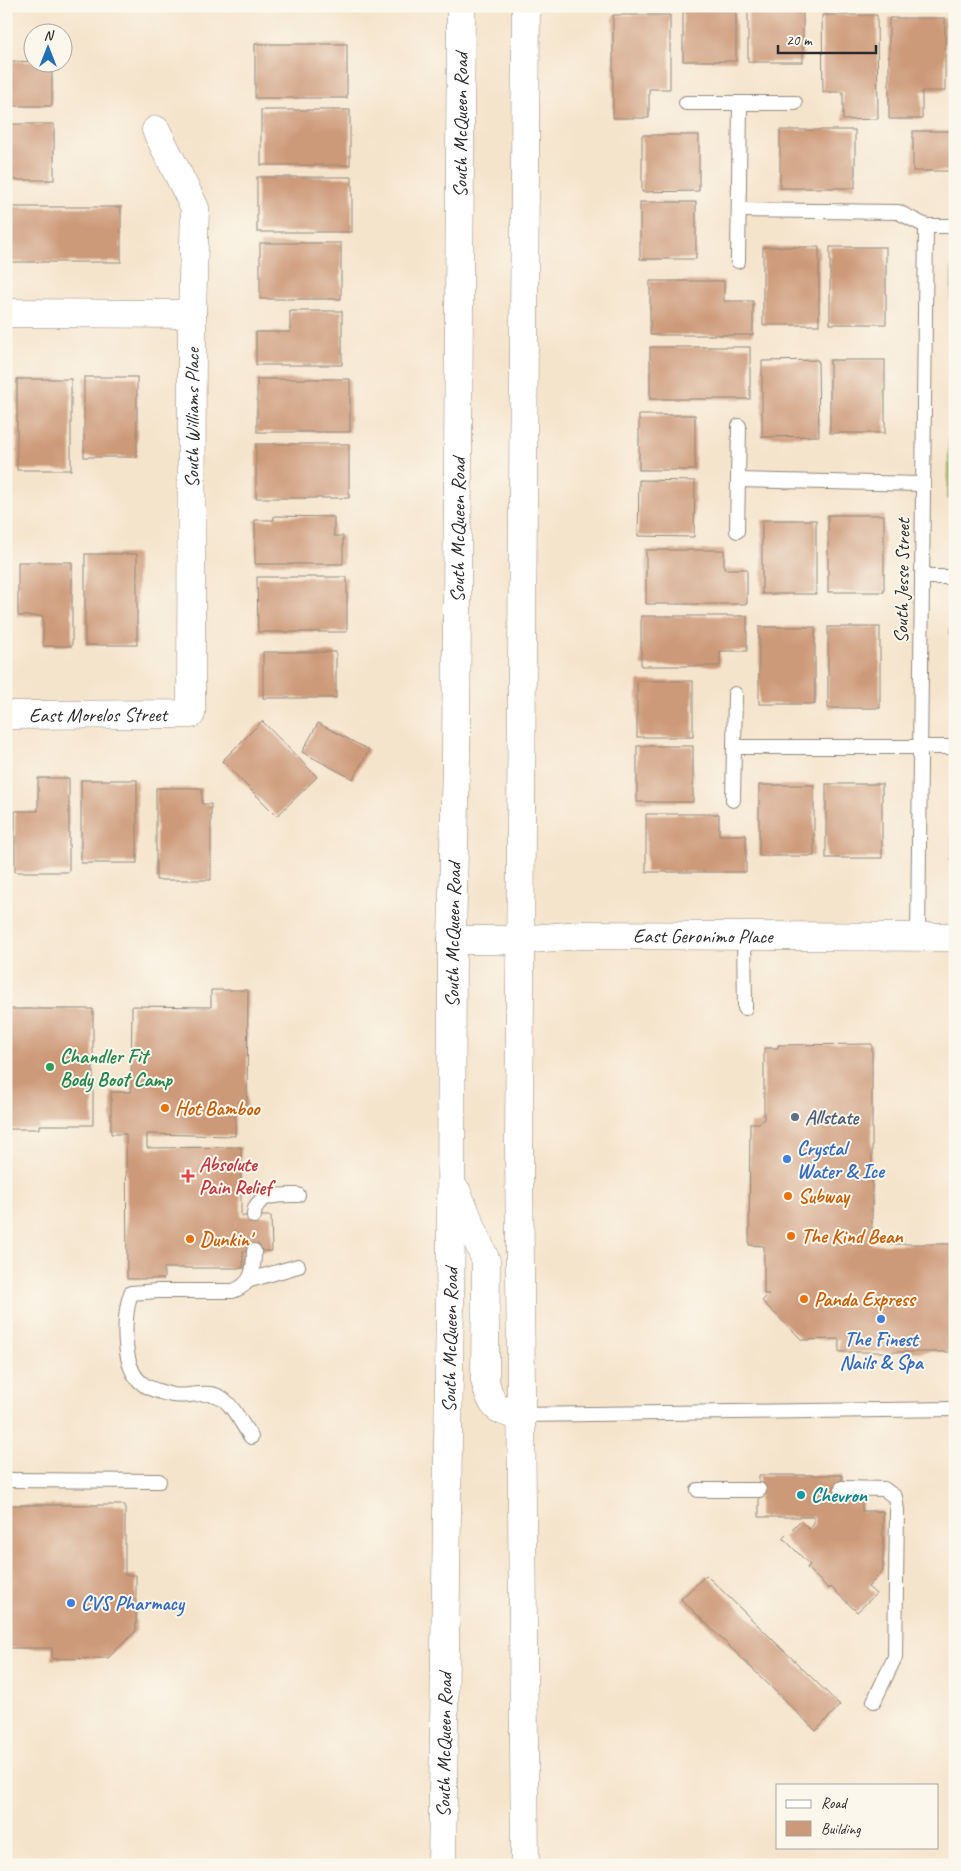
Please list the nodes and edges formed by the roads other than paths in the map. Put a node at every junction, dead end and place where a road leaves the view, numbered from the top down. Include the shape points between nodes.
1 (461, 6) edge
2 (526, 6) edge
3 (686, 103) dead end
4 (740, 103) junction
5 (795, 103) dead end
6 (156, 130) dead end
7 (739, 210) junction
8 (926, 226) junction
9 (955, 226) edge
10 (738, 261) dead end
11 (6, 313) edge
12 (192, 314) junction
13 (739, 426) dead end
14 (738, 480) junction
15 (923, 484) junction
16 (737, 531) dead end
17 (922, 577) junction
18 (955, 577) edge
19 (735, 694) dead end
20 (191, 714) joint
21 (6, 715) edge
22 (734, 747) junction
23 (920, 748) junction
24 (955, 748) edge
25 (733, 800) dead end
26 (744, 934) junction
27 (918, 936) junction
28 (955, 937) edge
29 (452, 940) junction
30 (520, 940) junction
31 (744, 1008) dead end
32 (452, 1180) junction
33 (298, 1195) dead end
34 (254, 1216) dead end
35 (254, 1251) dead end
36 (298, 1266) dead end
37 (250, 1280) junction
38 (955, 1408) edge
39 (521, 1415) junction
40 (251, 1438) dead end
41 (6, 1480) edge
42 (21, 1480) junction
43 (159, 1481) dead end
44 (6, 1487) edge
45 (842, 1488) dead end
46 (698, 1490) dead end
47 (760, 1490) dead end
48 (874, 1701) dead end
49 (442, 1865) edge
50 (525, 1865) edge

1 - 29 main road, South McQueen Road
2 - 30 main road
3 - 4 lane
4 - 5 lane
4 - 7 lane
6 - 12 main road, South Williams Place via 195,208
7 - 8 lane via 898,212
7 - 10 lane
8 - 9 lane
8 - 15 lane, South Jesse Street
11 - 12 main road
12 - 20 main road, South Williams Place
13 - 14 lane
14 - 15 lane
14 - 16 lane
15 - 17 lane, South Jesse Street
17 - 18 lane
17 - 23 lane, South Jesse Street
19 - 22 lane
20 - 21 main road, East Morelos Street
22 - 23 lane
22 - 25 lane
23 - 24 lane
23 - 27 lane, South Jesse Street
26 - 27 main road, East Geronimo Place
26 - 30 main road, East Geronimo Place via 580,935
26 - 31 lane
27 - 28 main road, East Geronimo Place
29 - 30 main road, East Geronimo Place
29 - 32 main road, South McQueen Road
30 - 39 main road
32 - 39 main road via 486,1261 485,1380 488,1397 497,1408
32 - 49 main road, South McQueen Road
33 - 34 lane via 268,1197 255,1208
35 - 37 lane
36 - 37 lane
37 - 40 lane via 233,1290 131,1293 126,1307 125,1334 130,1366 142,1384 172,1396 217,1395 227,1402
38 - 39 lane
39 - 50 main road
41 - 42 lane
42 - 43 lane
42 - 44 lane
45 - 48 lane via 884,1489 895,1497 897,1510 895,1657
46 - 47 lane

